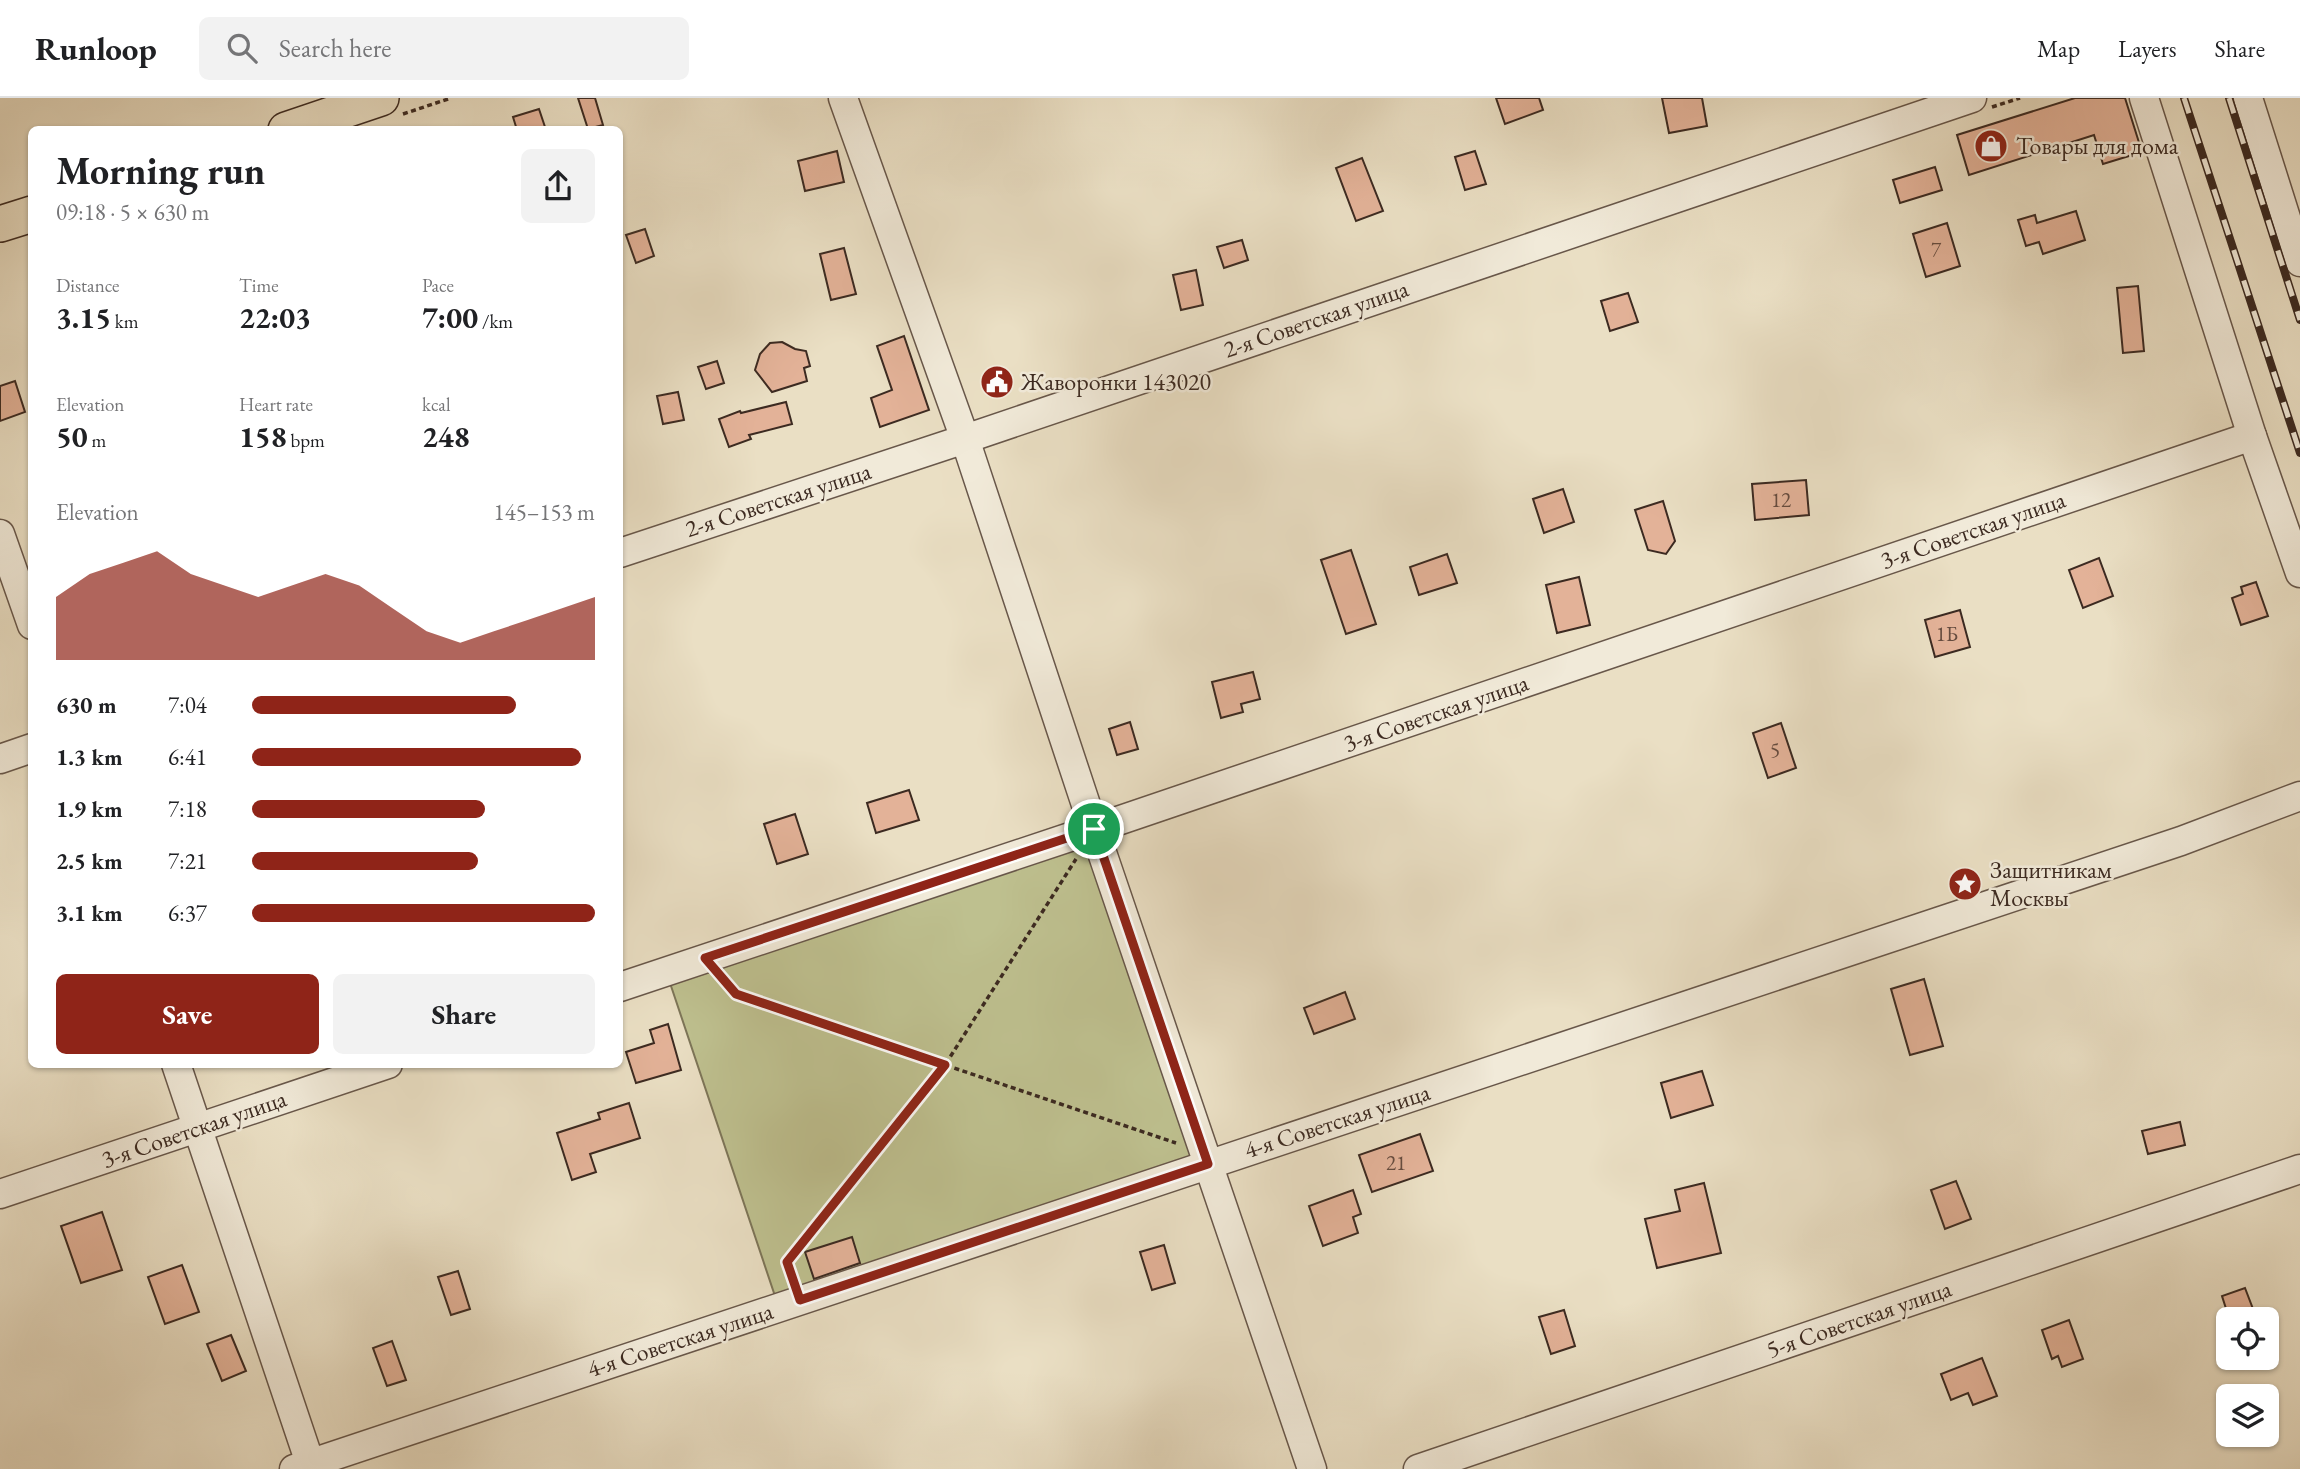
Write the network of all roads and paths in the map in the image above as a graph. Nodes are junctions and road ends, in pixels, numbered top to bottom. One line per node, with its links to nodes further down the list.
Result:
1 (380, 98): 6 (main road)
2 (842, 98): 11 (street)
3 (1972, 98): 11 (street, 2-я Советская улица)
4 (2144, 98): 10 (street)
5 (2248, 98): 9 (street)
6 (298, 126)
7 (28, 215): 8 (main road)
8 (0, 224)
9 (2300, 262)
10 (2252, 436): 14 (street); 19 (street, 3-я Советская улица)
11 (965, 439): 13 (street, 2-я Советская улица); 19 (street)
12 (0, 534): 15 (street)
13 (623, 552)
14 (2300, 573)
15 (28, 614)
16 (28, 749): 17 (street)
17 (0, 759)
18 (2300, 796): 26 (street, 4-я Советская улица)
19 (1081, 833): 20 (street, 3-я Советская улица); 22 (path); 26 (street)
20 (705, 958): 21 (street, 3-я Советская улица); 22 (path)
21 (623, 986)
22 (945, 1065): 26 (path); 29 (path)
23 (177, 1068): 25 (street)
24 (376, 1068): 25 (street, 3-я Советская улица)
25 (196, 1128): 28 (street, 3-я Советская улица); 30 (street)
26 (1199, 1167): 29 (street, 4-я Советская улица); 31 (street)
27 (2300, 1168): 32 (street, 5-я Советская улица)
28 (0, 1194)
29 (800, 1300): 30 (street, 4-я Советская улица)
30 (306, 1467)
31 (1312, 1469)
32 (1418, 1469)

